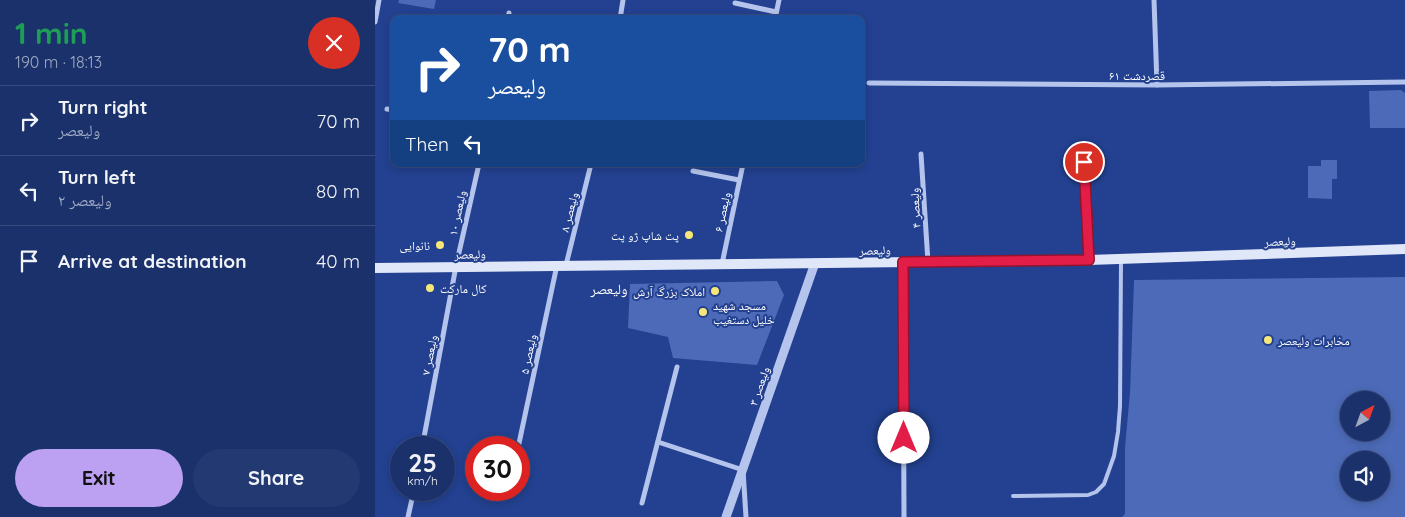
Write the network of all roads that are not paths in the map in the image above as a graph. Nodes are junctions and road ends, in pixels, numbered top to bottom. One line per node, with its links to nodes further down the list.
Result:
1 (379, 0): 9 (street)
2 (623, 0): 7 (street)
3 (779, 0): 6 (street)
4 (1154, 0): 12 (street)
5 (735, 3): 6 (street)
6 (777, 12): 8 (street)
7 (621, 15)
8 (776, 15)
9 (375, 22)
10 (1405, 82): 12 (street, ۶۱ قصردشت)
11 (869, 83): 12 (street, ۶۱ قصردشت)
12 (1157, 85)
13 (387, 109): 14 (street)
14 (390, 109)
15 (921, 154): 26 (street, ۴ ولیعصر)
16 (1084, 162): 24 (street)
17 (478, 167): 30 (street, ۱۰ ولیعصر)
18 (590, 167): 29 (street, ۸ ولیعصر)
19 (742, 167): 21 (street, ۶ ولیعصر)
20 (693, 171): 21 (street)
21 (739, 180): 28 (street, ۶ ولیعصر)
22 (1405, 249): 23 (main road, ولیعصر)
23 (1121, 259): 24 (main road, ولیعصر); 37 (lane)
24 (1089, 260): 26 (main road, ولیعصر)
25 (903, 262): 26 (main road, ولیعصر); 27 (main road, ولیعصر); 43 (street)
26 (928, 262)
27 (815, 263): 28 (main road, ولیعصر); 36 (street, ۳ ولیعصر)
28 (721, 264): 29 (main road, ولیعصر)
29 (561, 265): 30 (main road, ولیعصر); 34 (street, ۵ ولیعصر)
30 (456, 266): 31 (main road, ولیعصر); 33 (street, ۷ ولیعصر)
31 (375, 268)
32 (677, 367): 35 (street)
33 (424, 436)
34 (521, 436)
35 (658, 442): 36 (street); 39 (street)
36 (743, 470): 41 (street, ۳ ولیعصر); 42 (street)
37 (1013, 496)
38 (411, 501): 40 (street)
39 (642, 503)
40 (408, 517)
41 (726, 517)
42 (745, 517)
43 (904, 517)

